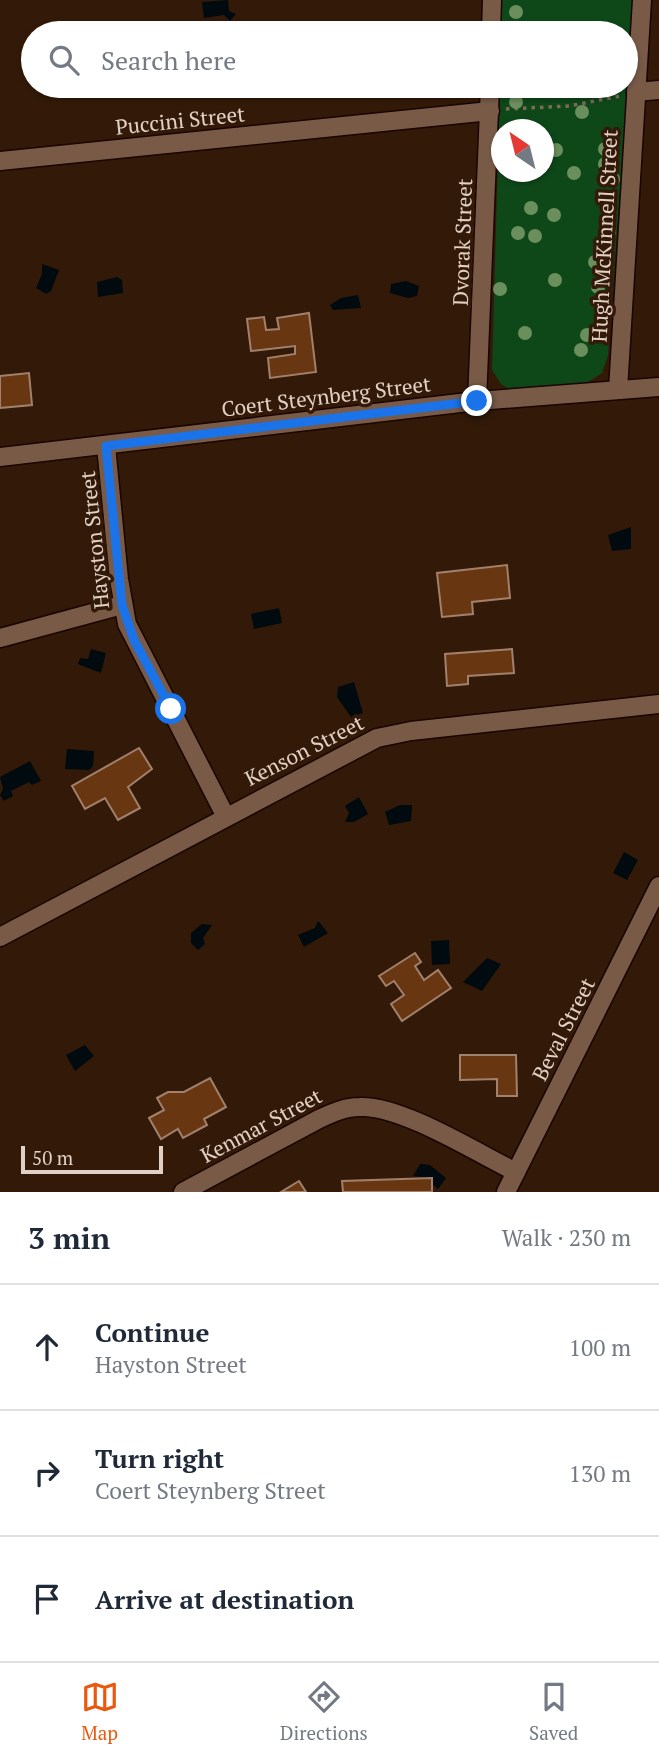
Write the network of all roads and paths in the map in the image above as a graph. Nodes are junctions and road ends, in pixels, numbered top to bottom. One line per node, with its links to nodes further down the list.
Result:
1 (492, 0): 3 (street)
2 (642, 0): 4 (street, Hugh McKinnell Street)
3 (491, 21)
4 (638, 61)
5 (659, 90): 6 (street)
6 (638, 92)
7 (491, 98): 10 (street, Dvorak Street)
8 (607, 98): 10 (path)
9 (636, 98): 13 (street, Hugh McKinnell Street)
10 (490, 111): 11 (street, Puccini Street); 14 (street, Dvorak Street)
11 (0, 161)
12 (659, 387): 13 (street, Coert Steynberg Street)
13 (618, 390): 14 (street, Coert Steynberg Street)
14 (477, 401): 15 (street, Coert Steynberg Street)
15 (106, 446): 16 (street, Coert Steynberg Street); 17 (street, Hayston Street)
16 (0, 457)
17 (122, 605): 18 (street); 20 (street, Hayston Street)
18 (0, 638)
19 (659, 704): 20 (street, Kenson Street)
20 (225, 815): 22 (street, Kenson Street)
21 (659, 886): 23 (street, Beval Street)
22 (0, 937)
23 (516, 1172): 24 (street, Kenmar Street); 25 (street, Beval Street)
24 (184, 1192)
25 (506, 1192)

